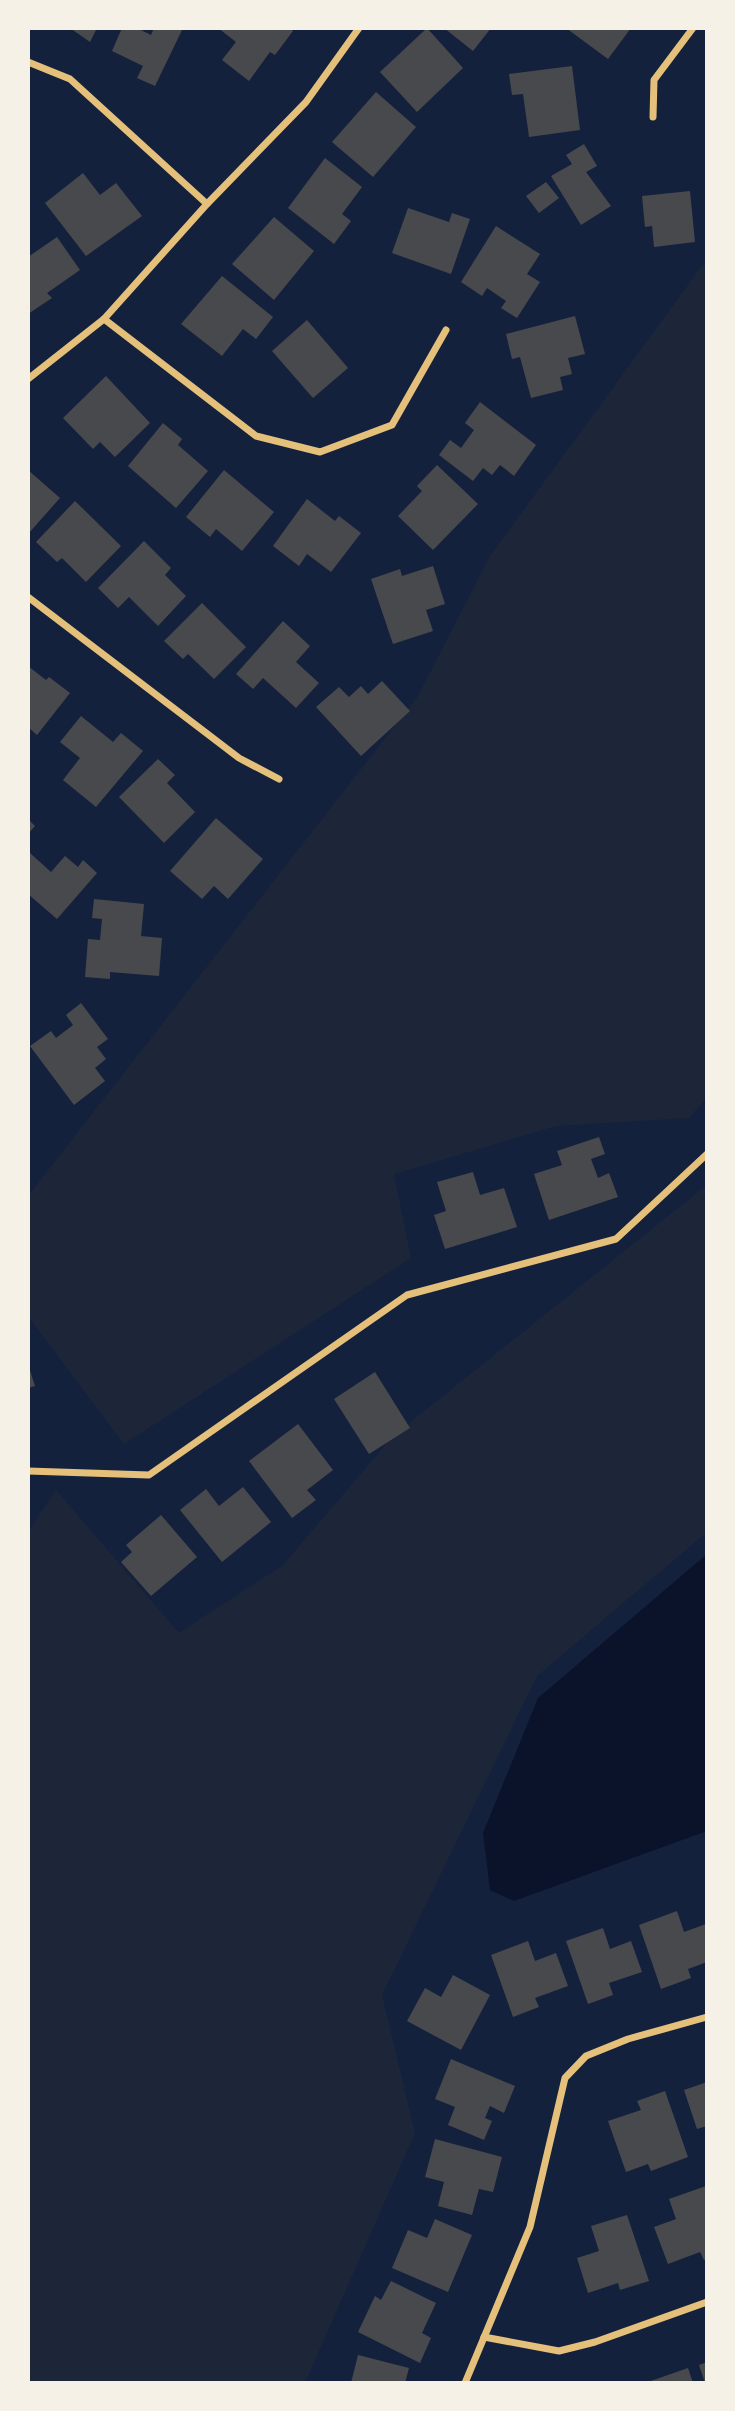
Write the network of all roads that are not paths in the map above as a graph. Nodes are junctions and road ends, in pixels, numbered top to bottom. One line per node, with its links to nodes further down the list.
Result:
1 (359, 28): 5 (street)
2 (693, 28): 4 (street)
3 (28, 62): 5 (street)
4 (653, 117)
5 (207, 204): 6 (street)
6 (104, 318): 7 (street); 8 (street)
7 (446, 330)
8 (28, 379)
9 (28, 597): 10 (street)
10 (279, 779)
11 (707, 1154): 12 (street)
12 (28, 1471)
13 (707, 2017): 15 (street)
14 (707, 2302): 15 (street)
15 (484, 2337): 16 (street)
16 (465, 2383)

